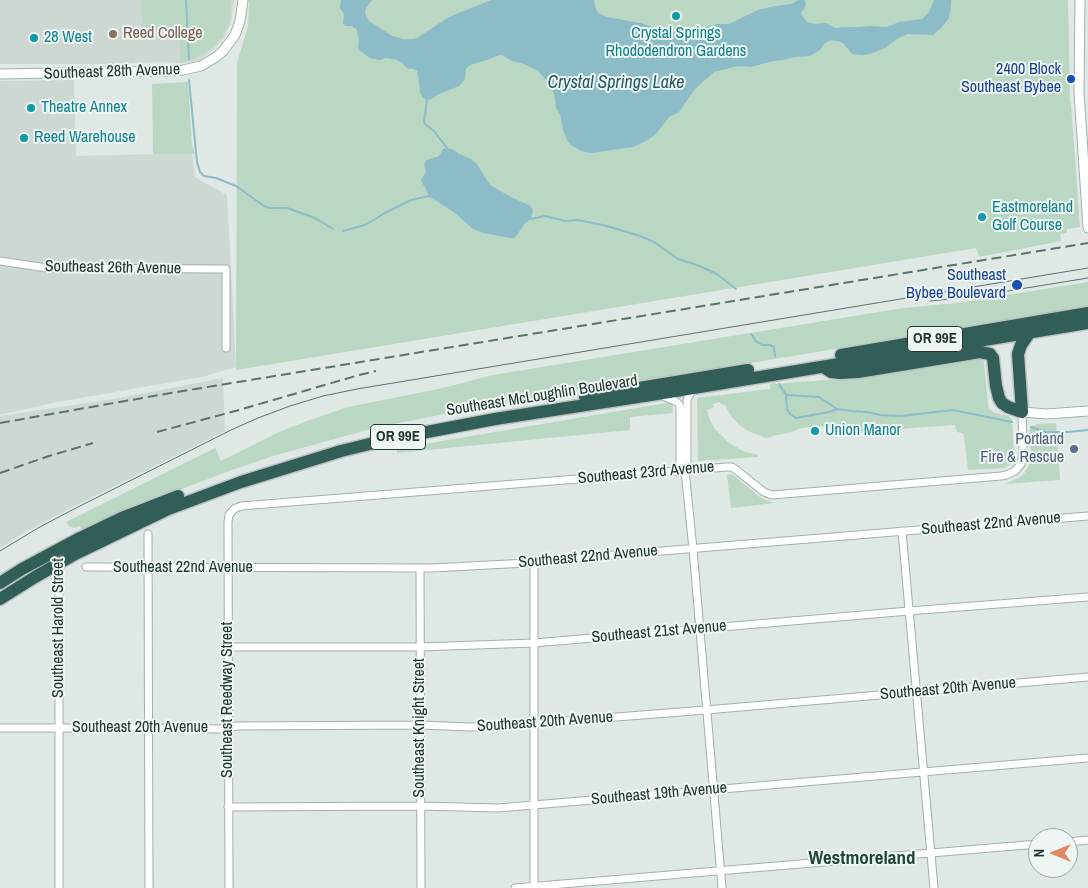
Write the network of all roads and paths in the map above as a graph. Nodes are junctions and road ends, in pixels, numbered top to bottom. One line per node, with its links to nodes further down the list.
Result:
1 (243, 0): 3 (main road, Southeast 28th Avenue)
2 (1080, 0): 4 (main road)
3 (0, 74)
4 (1087, 221): 5 (main road)
5 (1088, 228)
6 (0, 261): 10 (street, Southeast 26th Avenue)
7 (1088, 314): 12 (highway, Southeast McLoughlin Boulevard / OR 99E)
8 (1088, 323): 9 (highway, Southeast McLoughlin Boulevard / OR 99E)
9 (1030, 332): 11 (highway, Southeast McLoughlin Boulevard / OR 99E); 16 (highway)
10 (226, 348)
11 (822, 367): 12 (highway, Southeast McLoughlin Boulevard / OR 99E); 16 (highway)
12 (777, 370): 13 (highway, Southeast McLoughlin Boulevard / OR 99E); 22 (highway, Southeast McLoughlin Boulevard / OR 99E)
13 (693, 388): 14 (highway, Southeast McLoughlin Boulevard / OR 99E); 17 (street)
14 (658, 394): 17 (street); 25 (highway, Southeast McLoughlin Boulevard / OR 99E)
15 (1088, 411): 16 (main road)
16 (1022, 412): 17 (street, Southeast 23rd Avenue)
17 (684, 471): 18 (street, Southeast 23rd Avenue); 23 (street)
18 (231, 512): 28 (street, Southeast Reedway Street)
19 (1088, 516): 20 (street, Southeast 22nd Avenue)
20 (902, 531): 23 (street, Southeast 22nd Avenue); 33 (street)
21 (148, 534): 27 (street)
22 (59, 548): 25 (street, Southeast Harold Street); 30 (highway, Southeast McLoughlin Boulevard / OR 99E)
23 (693, 548): 24 (street, Southeast 22nd Avenue); 34 (street)
24 (534, 562): 29 (street, Southeast 22nd Avenue); 35 (street)
25 (59, 564): 32 (highway, Southeast McLoughlin Boulevard / OR 99E); 44 (street, Southeast Harold Street)
26 (86, 567): 27 (street, Southeast 22nd Avenue)
27 (148, 568): 28 (street, Southeast 22nd Avenue); 45 (street)
28 (228, 568): 29 (street, Southeast 22nd Avenue); 36 (street, Southeast Reedway Street)
29 (420, 568): 37 (street, Southeast Knight Street)
30 (0, 583)
31 (1088, 597): 33 (street, Southeast 21st Avenue)
32 (0, 599)
33 (909, 611): 34 (street, Southeast 21st Avenue); 39 (street)
34 (700, 629): 35 (street, Southeast 21st Avenue); 40 (street)
35 (534, 643): 37 (street, Southeast 21st Avenue); 41 (street)
36 (228, 647): 37 (street, Southeast 21st Avenue); 46 (street, Southeast Reedway Street)
37 (420, 647): 42 (street, Southeast Knight Street)
38 (1088, 677): 39 (street, Southeast 20th Avenue)
39 (916, 692): 40 (street, Southeast 20th Avenue); 48 (street)
40 (706, 710): 41 (street, Southeast 20th Avenue); 49 (street)
41 (534, 723): 42 (street, Southeast 20th Avenue); 50 (street)
42 (420, 725): 46 (street, Southeast 20th Avenue); 51 (street, Southeast Knight Street)
43 (0, 728): 44 (street, Southeast 20th Avenue)
44 (59, 728): 45 (street, Southeast 20th Avenue); 57 (street, Southeast Harold Street)
45 (149, 728): 46 (street, Southeast 20th Avenue); 58 (street)
46 (228, 728): 52 (street, Southeast Reedway Street)
47 (1088, 758): 48 (street, Southeast 19th Avenue)
48 (923, 772): 49 (street, Southeast 19th Avenue); 54 (street)
49 (713, 790): 50 (street, Southeast 19th Avenue); 55 (street)
50 (534, 804): 51 (street, Southeast 19th Avenue); 56 (street)
51 (420, 806): 52 (street, Southeast 19th Avenue); 60 (street, Southeast Knight Street)
52 (228, 807): 59 (street, Southeast Reedway Street)
53 (1028, 845): 54 (street)
54 (930, 853): 55 (street); 63 (street)
55 (720, 871): 56 (street); 62 (street)
56 (534, 887): 61 (street)
57 (59, 888)
58 (148, 888)
59 (229, 888)
60 (420, 888)
61 (516, 888)
62 (722, 888)
63 (934, 888)

